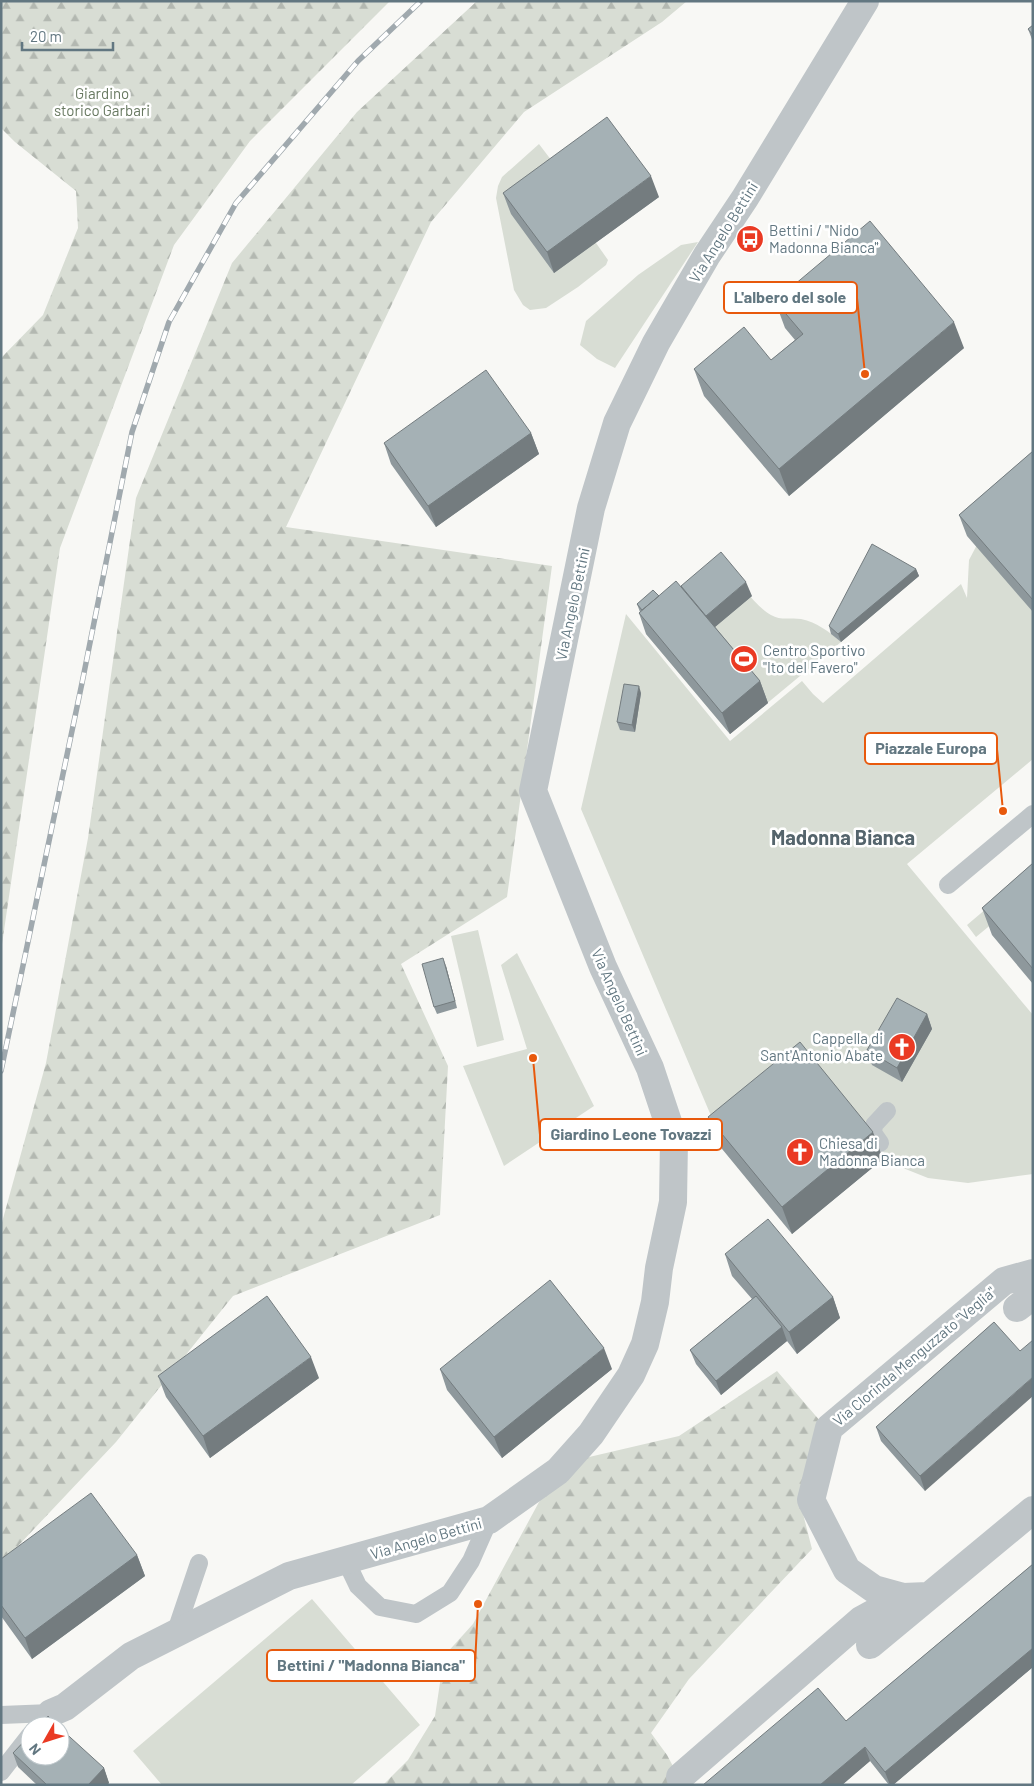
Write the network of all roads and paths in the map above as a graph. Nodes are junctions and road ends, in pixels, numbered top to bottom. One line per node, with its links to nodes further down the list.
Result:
1 (864, 1): 8 (street, Via Angelo Bettini)
2 (1033, 814): 3 (lane)
3 (948, 885)
4 (887, 1112): 5 (lane)
5 (880, 1143)
6 (1033, 1272): 11 (street, Via Clorinda Menguzzato "Veglia")
7 (1033, 1510): 11 (street)
8 (489, 1520): 9 (street, Via Angelo Bettini); 9 (lane)
9 (346, 1560): 12 (street, Via Angelo Bettini)
10 (199, 1563): 12 (lane)
11 (916, 1596): 13 (street); 19 (street)
12 (175, 1634): 15 (street, Via Angelo Bettini)
13 (870, 1645)
14 (1, 1716): 16 (lane)
15 (51, 1716)
16 (20, 1718)
17 (20, 1748): 18 (lane)
18 (1, 1772)
19 (680, 1777)

